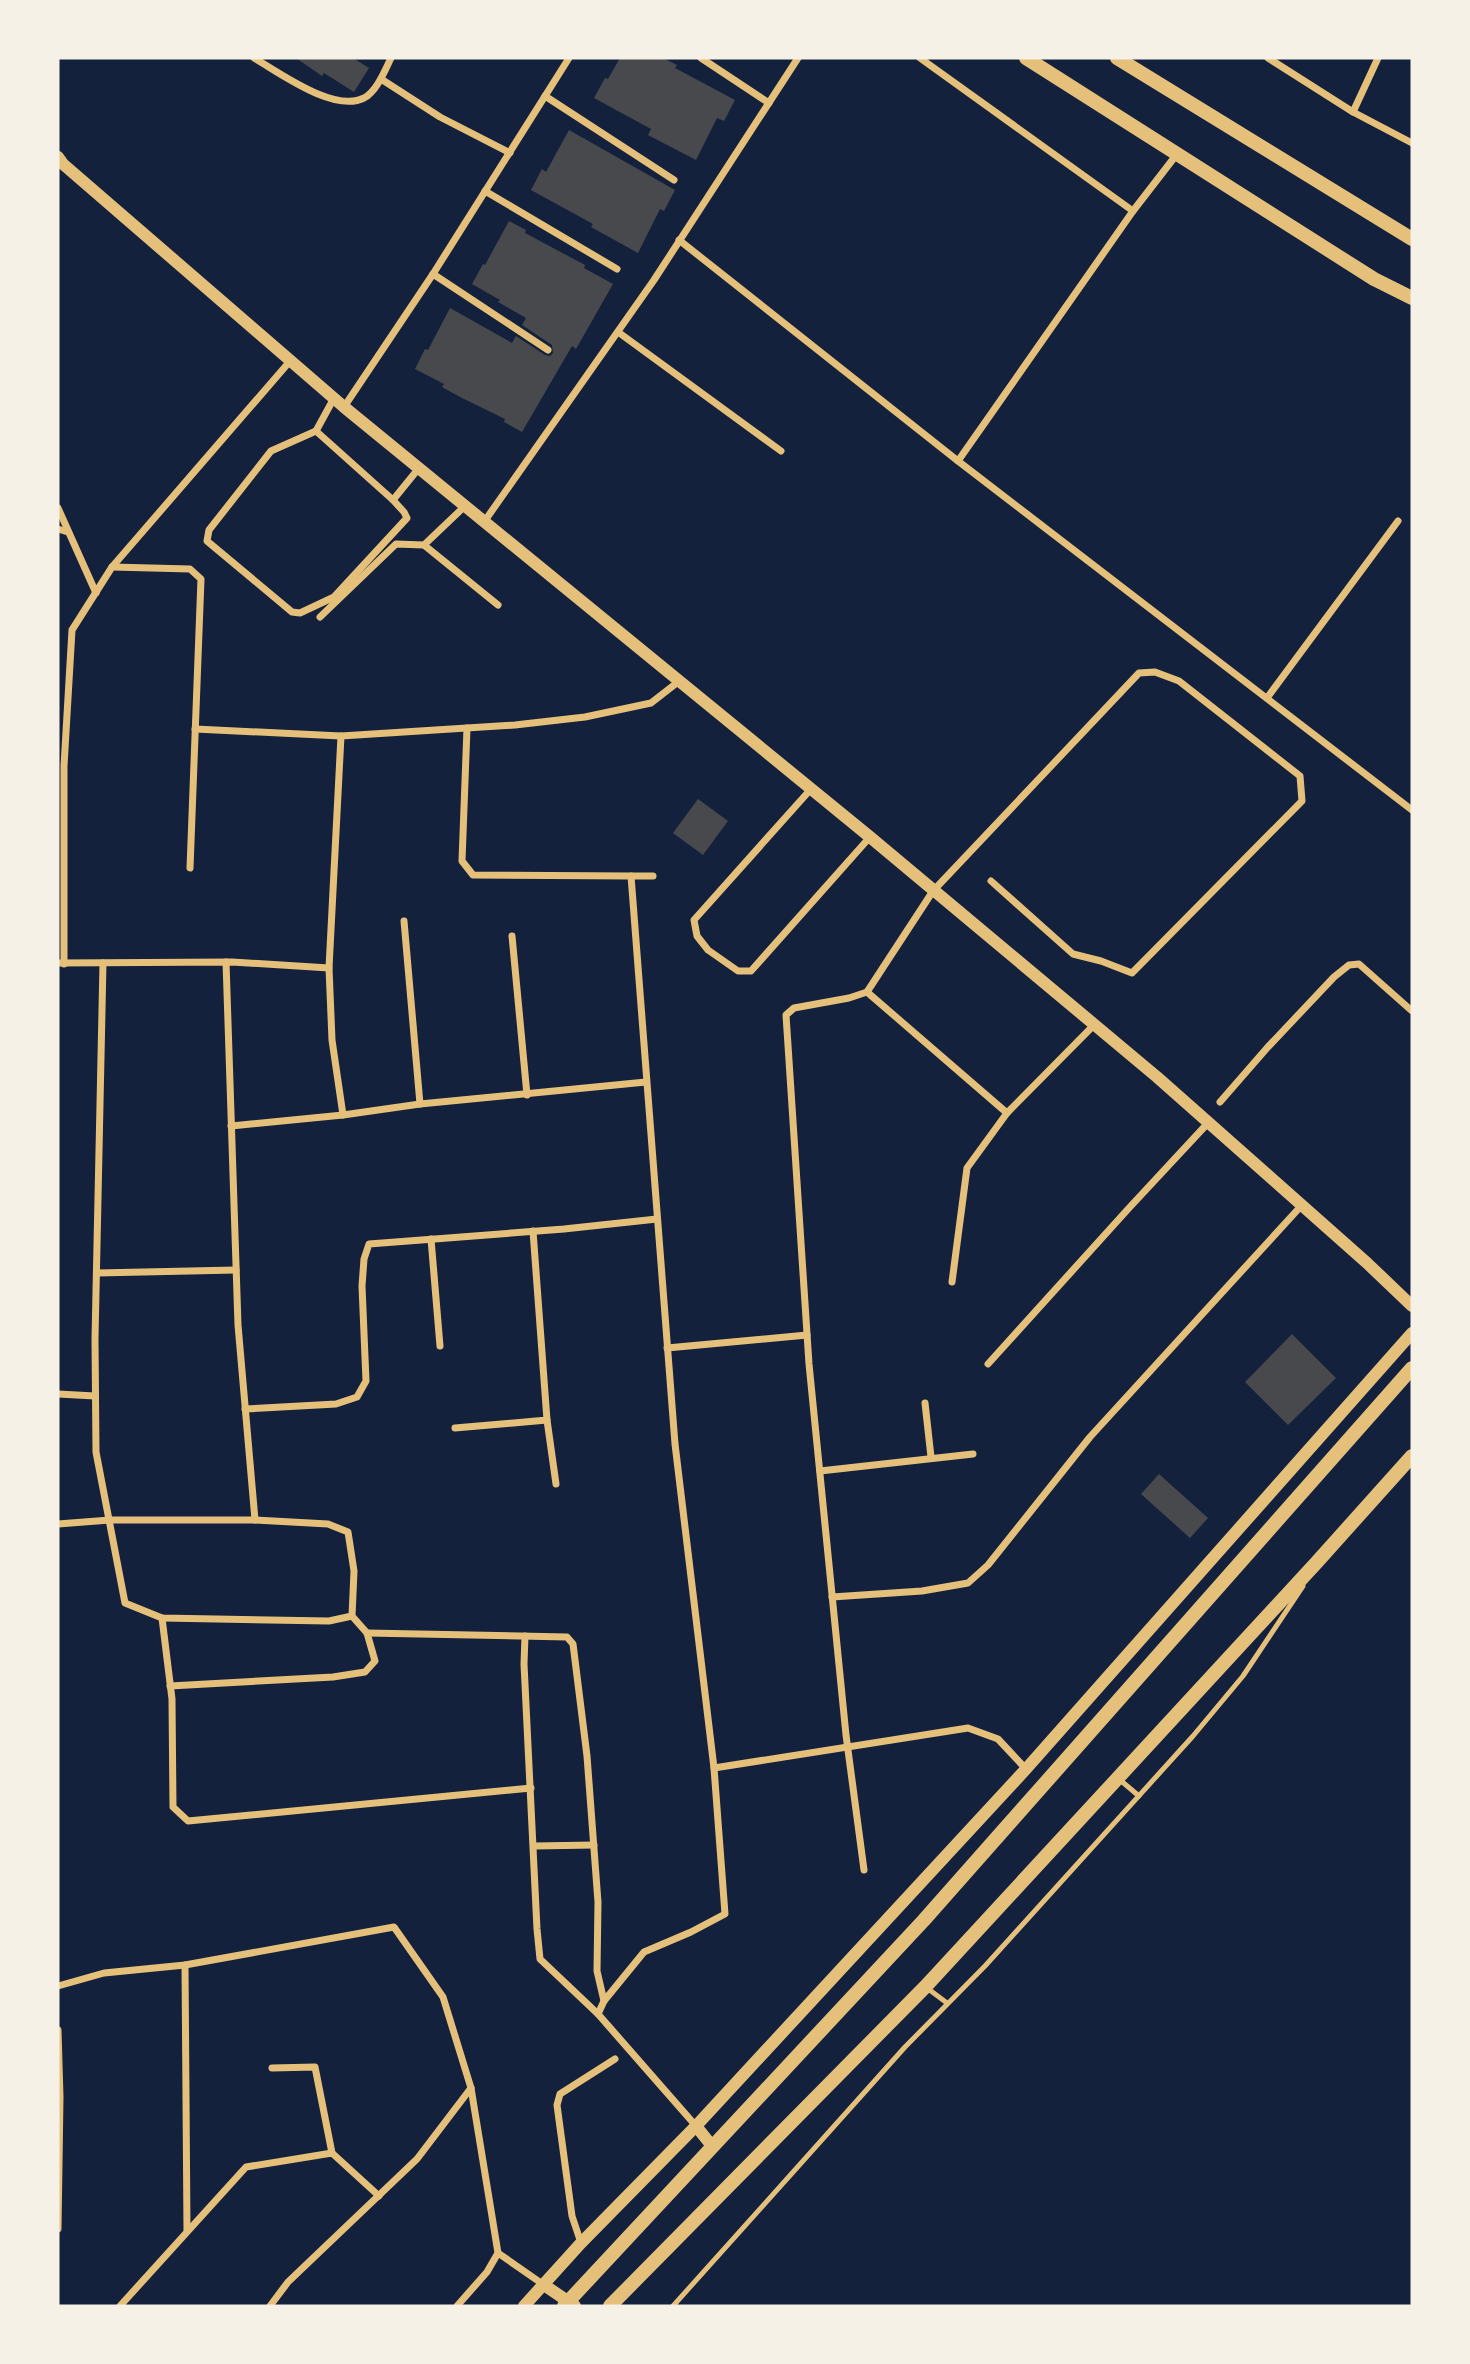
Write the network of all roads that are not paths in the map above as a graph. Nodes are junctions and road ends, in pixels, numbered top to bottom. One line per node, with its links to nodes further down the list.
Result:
1 (254, 58): 11 (street)
2 (391, 58): 11 (street)
3 (569, 58): 12 (street)
4 (701, 58): 13 (street)
5 (798, 58): 13 (street)
6 (920, 58): 21 (street)
7 (1026, 58): 17 (main road)
8 (1117, 58): 22 (main road)
9 (1268, 58): 14 (street)
10 (1378, 58): 14 (street)
11 (381, 79): 16 (street)
12 (545, 96): 16 (street); 19 (street)
13 (769, 103): 23 (street)
14 (1353, 111): 15 (street)
15 (1412, 143)
16 (510, 153): 20 (street)
17 (1177, 154): 21 (street); 26 (main road)
18 (58, 157): 29 (street)
19 (674, 180)
20 (485, 191): 24 (street); 25 (street)
21 (1133, 211): 33 (street)
22 (1412, 239)
23 (679, 240): 27 (street); 33 (street)
24 (617, 269)
25 (433, 274): 28 (street); 30 (street)
26 (1412, 298)
27 (618, 332): 32 (street); 39 (street)
28 (548, 350)
29 (291, 360): 30 (street); 43 (street)
30 (339, 402): 31 (street); 34 (street)
31 (316, 431): 35 (street); 35 (street)
32 (781, 451)
33 (958, 461): 48 (street)
34 (419, 468): 35 (street); 36 (street)
35 (393, 500)
36 (465, 506): 39 (street); 42 (street)
37 (58, 508): 41 (street)
38 (1398, 521): 48 (street)
39 (484, 522): 47 (street)
40 (58, 529): 41 (street)
41 (68, 532): 44 (street)
42 (424, 545): 45 (street); 46 (street)
43 (113, 567): 44 (street); 50 (street)
44 (96, 593): 52 (street)
45 (498, 604)
46 (320, 617)
47 (678, 682): 49 (street); 53 (street)
48 (1267, 698): 54 (street)
49 (467, 728): 51 (street); 57 (street)
50 (195, 729): 51 (street); 56 (street)
51 (341, 736): 66 (street)
52 (61, 758): 65 (street)
53 (811, 789): 55 (street); 55 (street)
54 (1412, 810)
55 (870, 837): 60 (street)
56 (190, 868)
57 (631, 876): 58 (street); 70 (street)
58 (653, 876)
59 (991, 881): 60 (street)
60 (933, 891): 67 (street); 69 (street)
61 (404, 921): 73 (street)
62 (512, 936): 71 (street)
63 (226, 962): 64 (street); 66 (street); 77 (street)
64 (103, 963): 65 (street); 83 (street)
65 (61, 964)
66 (329, 968): 75 (street)
67 (867, 992): 74 (street); 87 (street)
68 (1412, 1012): 72 (street)
69 (1094, 1025): 74 (street); 76 (street)
70 (646, 1082): 71 (street); 79 (street)
71 (527, 1095): 73 (street)
72 (1220, 1102)
73 (420, 1104): 75 (street)
74 (1007, 1113): 84 (street)
75 (343, 1115): 77 (street)
76 (1209, 1124): 78 (street); 90 (street)
77 (231, 1126): 82 (street)
78 (1302, 1205): 85 (street); 107 (street)
79 (657, 1219): 80 (street); 89 (street)
80 (533, 1231): 81 (street); 96 (street)
81 (431, 1239): 88 (street); 95 (street)
82 (236, 1270): 83 (street); 95 (street)
83 (97, 1273): 93 (street)
84 (952, 1282)
85 (1412, 1306)
86 (1412, 1333): 115 (street)
87 (807, 1335): 89 (street); 101 (street)
88 (440, 1346)
89 (667, 1348): 114 (street)
90 (988, 1364)
91 (1412, 1368): 117 (main road)
92 (58, 1394): 93 (street)
93 (96, 1396): 103 (street)
94 (925, 1403): 100 (street)
95 (245, 1409): 104 (street)
96 (547, 1420): 97 (street); 102 (street)
97 (455, 1428)
98 (973, 1454): 100 (street)
99 (1412, 1456): 106 (main road)
100 (931, 1457): 101 (street)
101 (820, 1471): 107 (street)
102 (556, 1483)
103 (110, 1520): 104 (street); 105 (street); 109 (street)
104 (255, 1520): 108 (street)
105 (58, 1524)
106 (1317, 1562): 116 (main road); 119 (lane)
107 (832, 1597): 113 (street)
108 (352, 1616): 109 (street); 110 (street)
109 (162, 1618): 112 (street)
110 (367, 1633): 111 (street); 112 (street)
111 (525, 1636): 118 (street); 120 (street)
112 (170, 1686): 118 (street)
113 (847, 1748): 114 (street); 115 (street); 122 (street)
114 (714, 1768): 126 (street)
115 (1026, 1769): 117 (street); 133 (street)
116 (1118, 1778): 119 (lane); 125 (main road)
117 (1042, 1786): 134 (main road)
118 (531, 1788): 121 (street)
119 (1139, 1796): 127 (lane)
120 (594, 1845): 121 (street); 126 (street)
121 (534, 1846): 128 (street)
122 (864, 1870)
123 (185, 1965): 124 (street); 132 (street); 138 (street)
124 (58, 1986)
125 (926, 1986): 127 (lane); 147 (main road)
126 (604, 2001): 128 (street)
127 (947, 2003): 148 (lane)
128 (598, 2014): 133 (street)
129 (58, 2030): 137 (street)
130 (615, 2059): 139 (street)
131 (272, 2068): 135 (street)
132 (471, 2088): 136 (street); 140 (street)
133 (696, 2126): 134 (street); 139 (street)
134 (712, 2146): 142 (main road)
135 (332, 2153): 136 (street); 138 (street)
136 (379, 2196): 144 (street)
137 (58, 2229)
138 (187, 2230): 143 (street)
139 (581, 2243): 141 (street)
140 (498, 2253): 141 (street); 145 (street)
141 (544, 2284): 142 (street); 146 (street)
142 (569, 2305)
143 (120, 2306)
144 (270, 2306)
145 (457, 2306)
146 (524, 2306)
147 (610, 2306)
148 (673, 2306)

